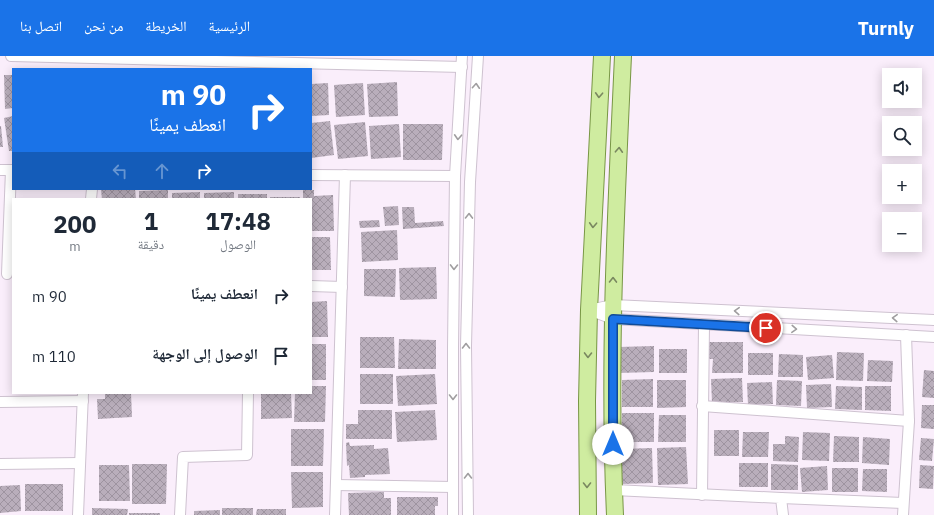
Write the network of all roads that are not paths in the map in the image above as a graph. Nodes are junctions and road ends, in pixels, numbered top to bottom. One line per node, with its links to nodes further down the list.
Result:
1 (11, 56): 6 (street)
2 (462, 56): 9 (street)
3 (478, 56): 41 (street, one-way to 3)
4 (602, 56): 18 (main road, one-way to 18)
5 (623, 56): 19 (main road, one-way to 5)
6 (89, 57): 7 (street)
7 (231, 59): 8 (street)
8 (343, 60): 9 (street)
9 (462, 67): 14 (street, one-way to 14)
10 (0, 170): 11 (street)
11 (12, 170): 15 (street)
12 (312, 175): 13 (street)
13 (344, 175): 14 (street); 17 (street)
14 (455, 176): 32 (street, one-way to 32)
15 (7, 274)
16 (312, 286): 17 (street)
17 (342, 287): 31 (street)
18 (589, 310): 19 (street); 19 (street); 42 (main road, one-way to 42)
19 (613, 312): 20 (street, one-way to 19); 21 (street); 33 (main road)
20 (934, 320)
21 (704, 325): 22 (street, one-way to 22); 27 (street)
22 (906, 335): 23 (street); 28 (street)
23 (934, 337)
24 (248, 394): 38 (street)
25 (83, 397): 26 (street); 29 (street)
26 (0, 402)
27 (702, 406): 28 (street); 34 (street)
28 (909, 421): 36 (street)
29 (80, 463): 30 (street); 37 (street)
30 (0, 464)
31 (336, 485): 32 (street); 39 (street)
32 (454, 487): 40 (street)
33 (614, 490): 34 (street); 43 (main road)
34 (702, 494): 35 (street)
35 (781, 498): 36 (street); 44 (street)
36 (903, 503): 45 (street)
37 (78, 515)
38 (180, 515)
39 (336, 515)
40 (454, 515)
41 (468, 515)
42 (588, 515)
43 (615, 515)
44 (783, 515)
45 (903, 515)

